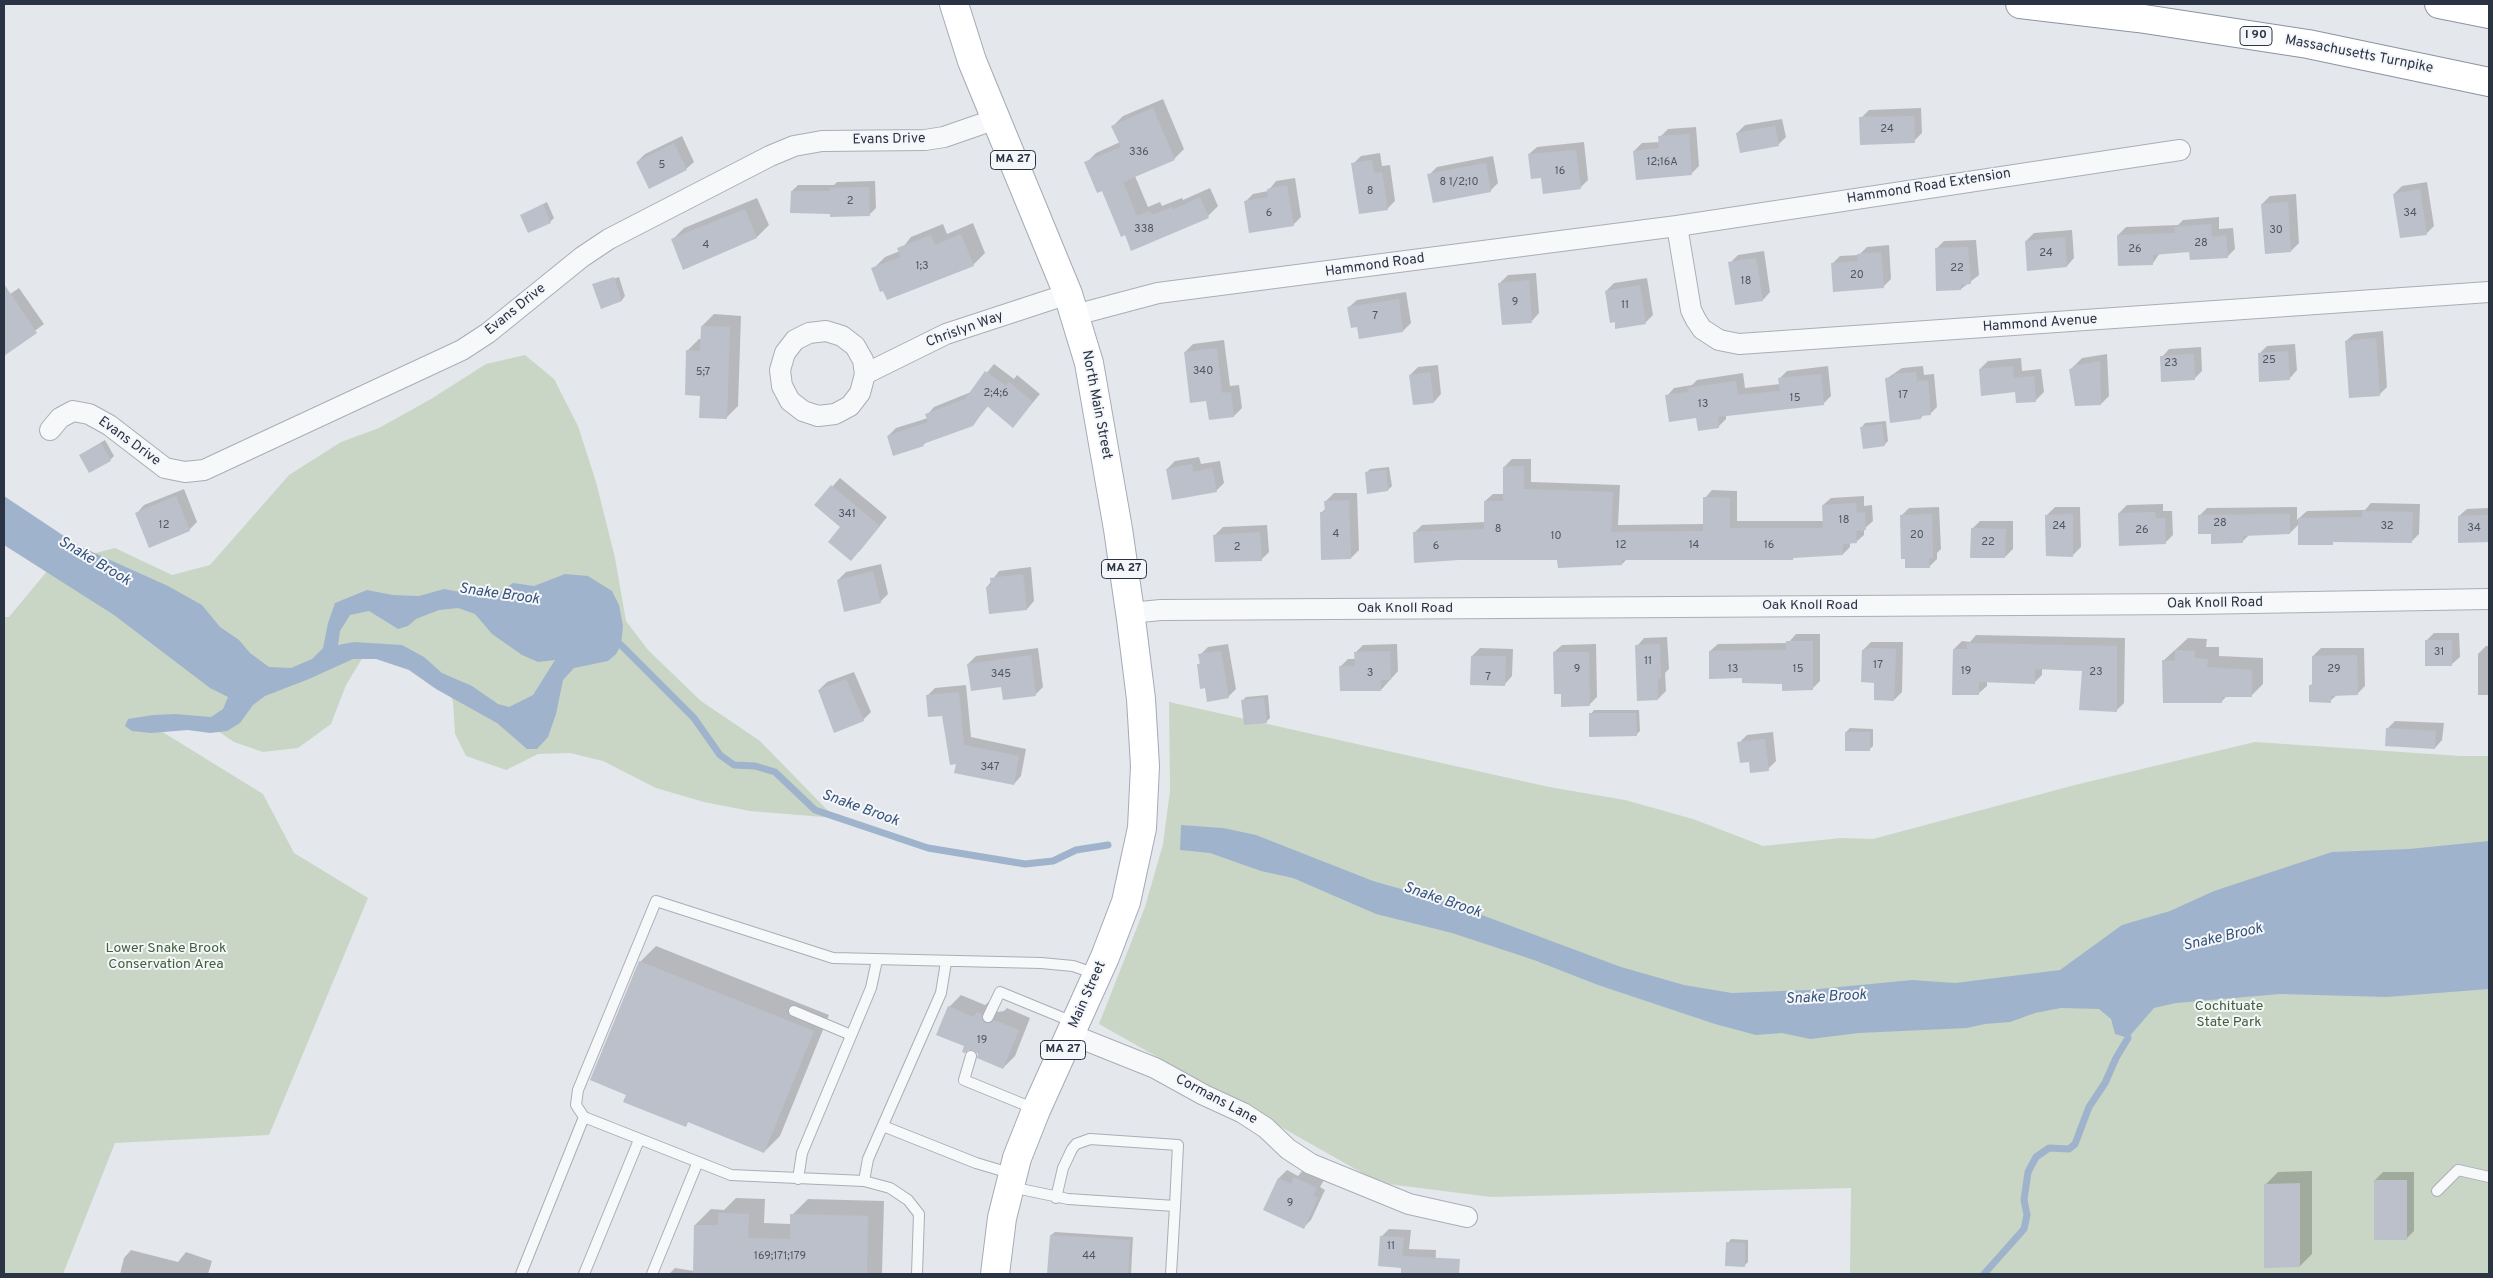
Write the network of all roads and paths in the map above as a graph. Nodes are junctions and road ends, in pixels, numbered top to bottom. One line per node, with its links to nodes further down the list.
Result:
1 (954, 4): 6 (main road, North Main Street / MA 27)
2 (2020, 4): 5 (main road, Massachusetts Turnpike / I 90)
3 (2439, 4): 4 (main road)
4 (2489, 14)
5 (2489, 82)
6 (996, 119): 10 (main road, North Main Street / MA 27); 12 (street, Evans Drive)
7 (2180, 150): 8 (street, Hammond Road Extension)
8 (1677, 226): 9 (street, Hammond Avenue); 10 (street, Hammond Road)
9 (2489, 292)
10 (1072, 305): 11 (street, Chrislyn Way); 14 (main road, North Main Street / MA 27)
11 (864, 374): 11 (street)
12 (50, 430)
13 (2489, 599): 14 (street, Oak Knoll Road)
14 (1130, 613): 15 (main road, North Main Street / MA 27)
15 (1142, 828): 18 (main road, Main Street / MA 27)
16 (877, 960): 17 (lane); 22 (lane); 25 (lane)
17 (946, 962): 18 (lane); 26 (lane)
18 (1097, 975): 21 (main road, Main Street / MA 27)
19 (794, 1011): 22 (lane)
20 (988, 1017): 21 (lane)
21 (1073, 1028): 24 (main road, Main Street / MA 27); 36 (street, Cormans Lane)
22 (851, 1036): 30 (lane)
23 (971, 1056): 24 (lane)
24 (1036, 1110): 31 (main road, Main Street / MA 27)
25 (584, 1117): 27 (lane); 37 (lane)
26 (883, 1126): 31 (lane); 32 (lane)
27 (639, 1140): 28 (lane); 38 (lane)
28 (697, 1164): 30 (lane); 39 (lane)
29 (2489, 1177): 33 (lane)
30 (798, 1179): 32 (lane)
31 (1011, 1180): 34 (lane); 41 (main road, Main Street / MA 27)
32 (864, 1181): 40 (lane)
33 (2437, 1191)
34 (1056, 1198): 35 (lane); 35 (lane)
35 (1175, 1206): 42 (lane)
36 (1467, 1217)
37 (521, 1274)
38 (584, 1274)
39 (652, 1274)
40 (917, 1274)
41 (995, 1274)
42 (1171, 1274)

